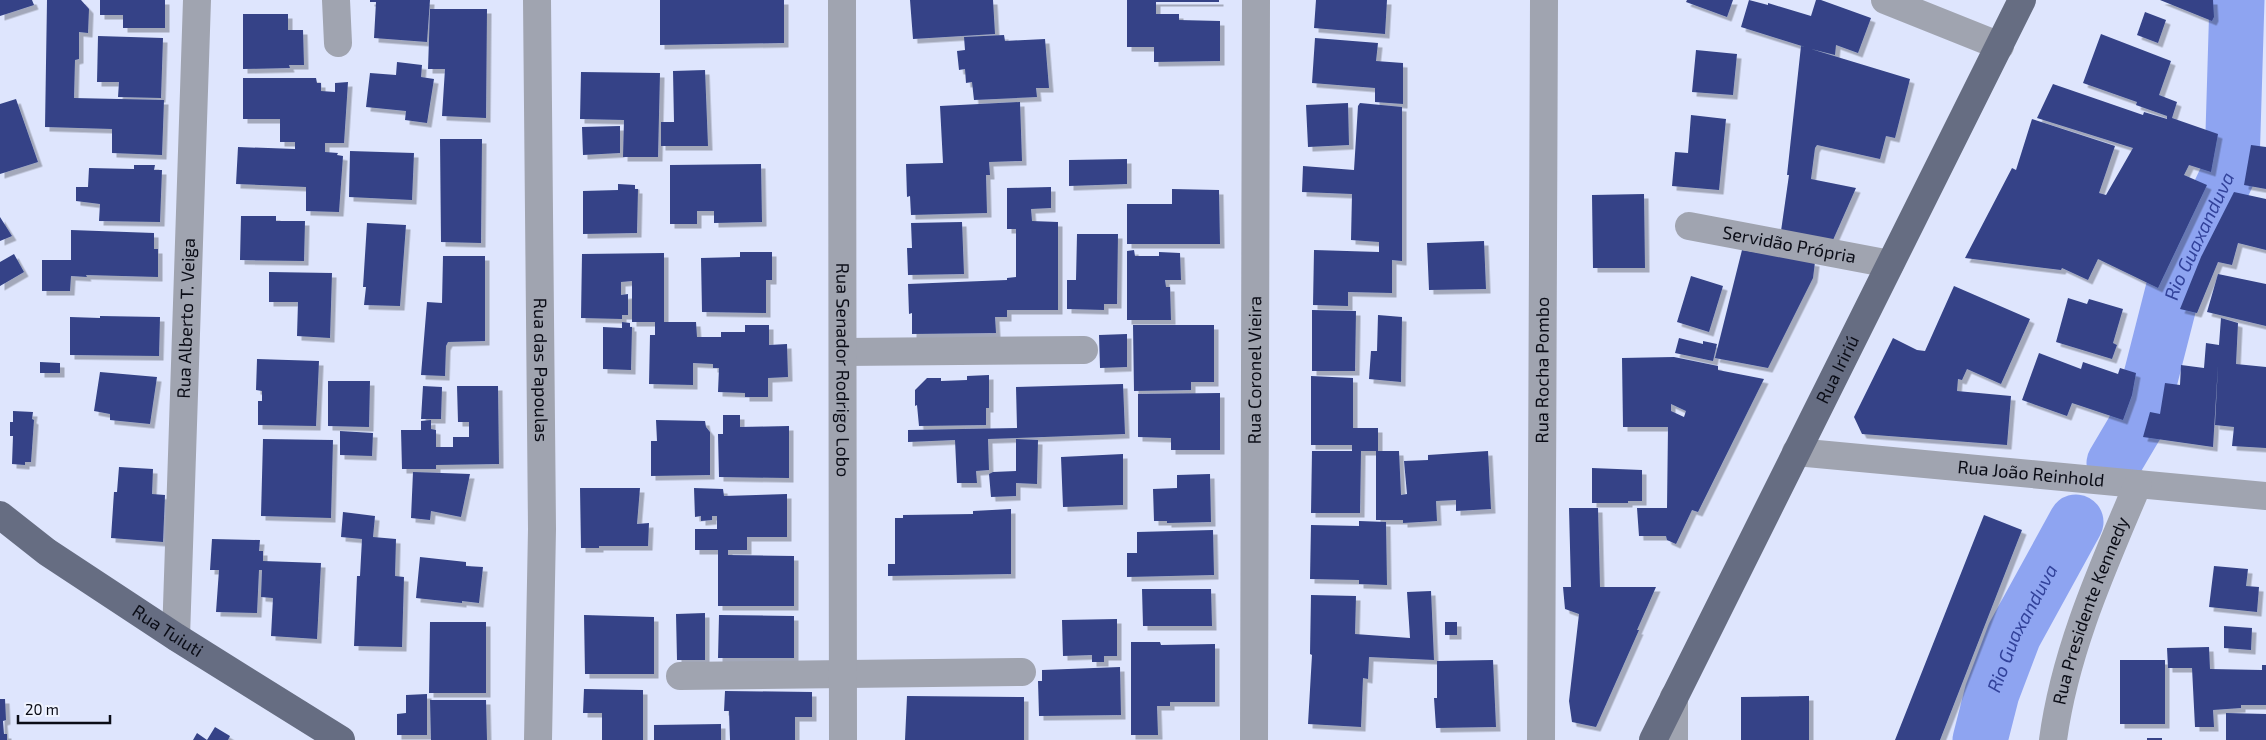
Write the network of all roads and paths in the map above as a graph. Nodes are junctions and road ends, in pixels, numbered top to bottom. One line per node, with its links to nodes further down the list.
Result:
1 (197, 0): 19 (street, Rua Alberto T. Veiga)
2 (336, 0): 9 (street)
3 (537, 0): 25 (street, Rua das Papoulas)
4 (842, 0): 14 (street, Rua Senador Rodrigo Lobo)
5 (1256, 0): 27 (street, Rua Coronel Vieira)
6 (1544, 0): 28 (street, Rua Rocha Pombo)
7 (1885, 0): 10 (street)
8 (2022, 0): 10 (main road, Rua Iririú)
9 (338, 43)
10 (2000, 46): 12 (main road, Rua Iririú)
11 (1689, 226): 12 (street, Servidão Própria)
12 (1890, 264): 15 (main road, Rua Iririú)
13 (1084, 350): 14 (street)
14 (843, 352): 21 (street, Rua Senador Rodrigo Lobo)
15 (1796, 452): 16 (street, Rua João Reinhold); 23 (main road, Rua Iririú)
16 (2125, 483): 17 (street, Rua João Reinhold); 31 (street, Rua Presidente Kennedy)
17 (2266, 496)
18 (0, 514): 19 (main road, Rua Tuiuti)
19 (176, 637): 24 (main road, Rua Tuiuti)
20 (1022, 672): 21 (street)
21 (843, 674): 22 (street); 26 (street, Rua Senador Rodrigo Lobo)
22 (680, 676)
23 (1674, 697): 29 (main road, Rua Iririú); 30 (street)
24 (341, 740)
25 (538, 740)
26 (843, 740)
27 (1254, 740)
28 (1540, 740)
29 (1653, 740)
30 (1674, 740)
31 (2053, 740)

